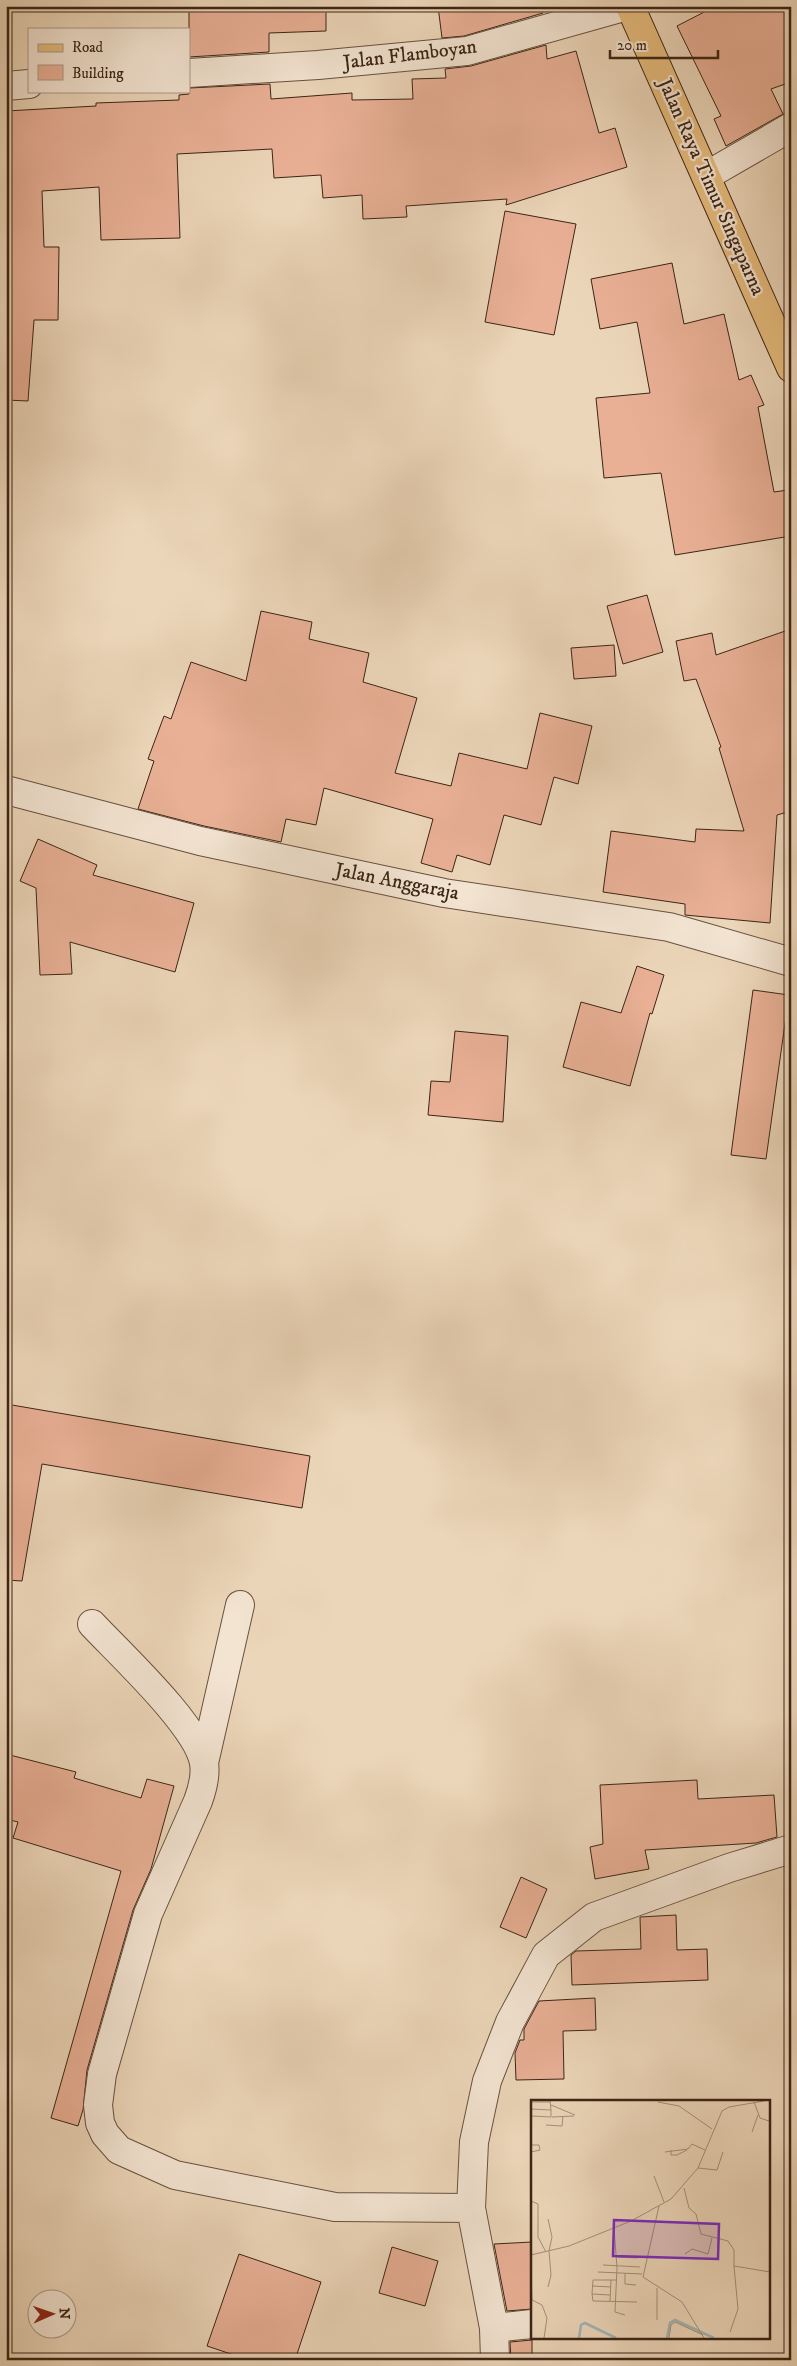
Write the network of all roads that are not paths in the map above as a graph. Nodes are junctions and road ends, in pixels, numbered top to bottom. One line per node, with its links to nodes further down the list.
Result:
1 (628, 6): 2 (street, Jalan Flamboyan); 6 (main road, Jalan Raya Timur Singaparna)
2 (190, 73)
3 (28, 84): 4 (street)
4 (6, 86)
5 (791, 127): 6 (street)
6 (706, 176): 7 (main road, Jalan Raya Timur Singaparna)
7 (791, 368)
8 (6, 790): 9 (street, Jalan Anggaraja)
9 (791, 962)
10 (240, 1605): 12 (street)
11 (92, 1624): 12 (street)
12 (204, 1763): 14 (street)
13 (791, 1849): 14 (street)
14 (471, 2208): 16 (street)
15 (531, 2324): 16 (street)
16 (494, 2328): 17 (street)
17 (496, 2360)

